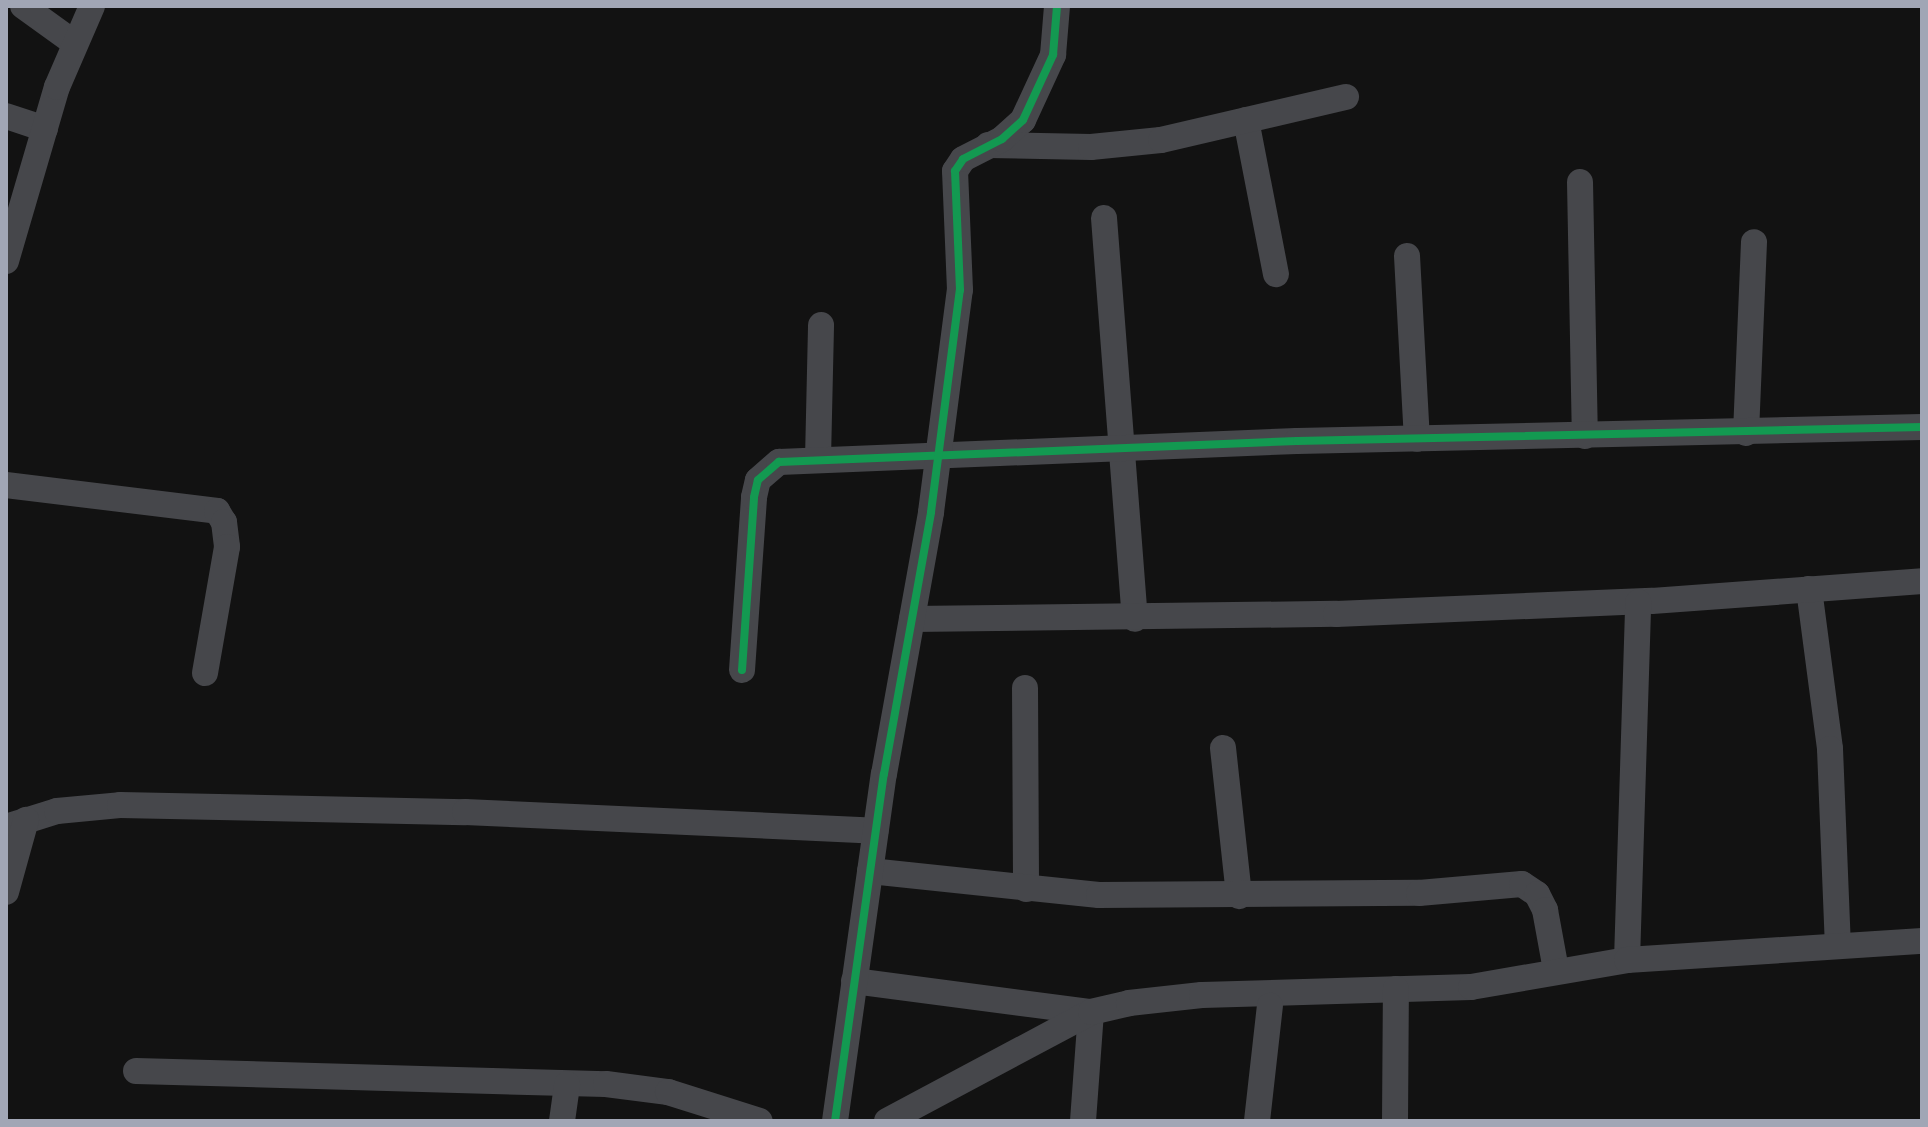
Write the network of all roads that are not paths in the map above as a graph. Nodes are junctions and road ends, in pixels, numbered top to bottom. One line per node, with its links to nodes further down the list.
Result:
1 (23, 6): 4 (street)
2 (92, 6): 4 (street)
3 (1057, 6): 9 (street)
4 (73, 42): 8 (street)
5 (1346, 97): 7 (street)
6 (6, 116): 8 (street)
7 (1246, 120): 9 (street); 15 (street)
8 (45, 129): 14 (street)
9 (988, 145): 22 (street)
10 (1580, 182): 19 (street)
11 (1104, 218): 21 (street)
12 (1754, 242): 18 (street)
13 (1407, 256): 20 (street)
14 (6, 261)
15 (1276, 274)
16 (821, 325): 23 (street)
17 (1922, 427): 18 (street)
18 (1746, 433): 19 (street)
19 (1585, 436): 20 (street)
20 (1417, 439): 21 (street)
21 (1126, 451): 22 (street); 29 (street)
22 (938, 455): 23 (street); 28 (street)
23 (818, 459): 30 (street)
24 (6, 485): 31 (street)
25 (1922, 581): 26 (street)
26 (1809, 589): 27 (street); 41 (street)
27 (1638, 602): 29 (street); 42 (street)
28 (912, 619): 29 (street); 35 (street)
29 (1135, 619)
30 (742, 670)
31 (205, 673)
32 (1025, 688): 37 (street)
33 (1223, 748): 39 (street)
34 (16, 824): 35 (street); 38 (street)
35 (876, 831): 36 (street)
36 (870, 871): 37 (street); 44 (street)
37 (1026, 889): 39 (street)
38 (6, 892)
39 (1239, 896): 43 (street)
40 (1922, 941): 41 (street)
41 (1838, 946): 42 (street)
42 (1627, 960): 43 (street)
43 (1556, 970): 45 (street)
44 (854, 981): 47 (street); 52 (street)
45 (1396, 989): 47 (street); 56 (street)
46 (1270, 1006): 55 (street)
47 (1091, 1012): 53 (street); 54 (street)
48 (136, 1071): 49 (street)
49 (567, 1084): 50 (street); 51 (street)
50 (562, 1121)
51 (760, 1121)
52 (835, 1121)
53 (887, 1121)
54 (1083, 1121)
55 (1257, 1121)
56 (1395, 1121)

